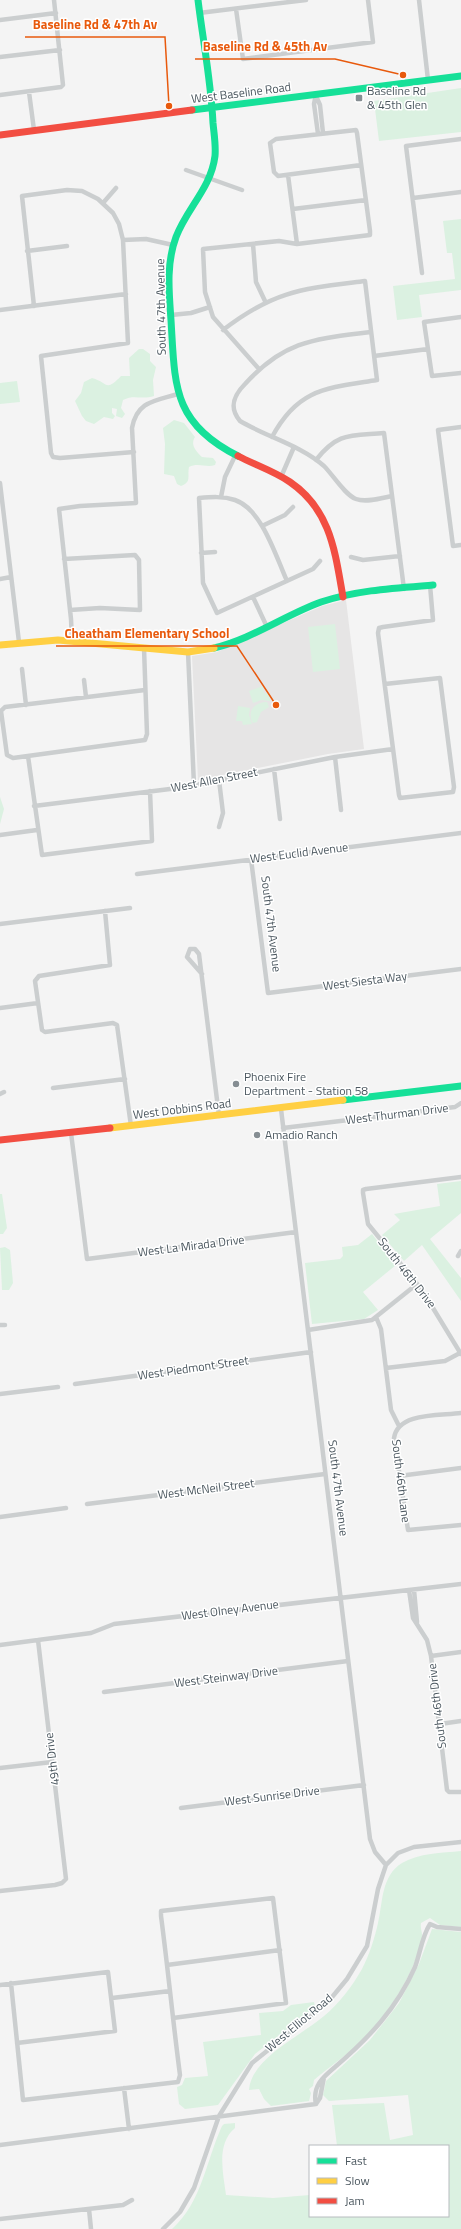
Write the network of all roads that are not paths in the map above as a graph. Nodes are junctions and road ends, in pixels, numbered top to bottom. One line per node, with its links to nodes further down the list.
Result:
1 (54, 0): 7 (street)
2 (198, 0): 8 (street, South 47th Avenue)
3 (306, 0): 6 (street)
4 (368, 0): 6 (street)
5 (419, 0): 13 (street)
6 (236, 9): 8 (street)
7 (56, 13): 9 (street); 10 (street)
8 (200, 14): 17 (street, South 47th Avenue)
9 (0, 20)
10 (60, 50): 11 (street); 14 (street)
11 (0, 57)
12 (461, 76): 13 (street, West Baseline Road)
13 (428, 80): 15 (street, West Baseline Road)
14 (29, 92): 16 (street); 18 (street)
15 (316, 94): 17 (street, West Baseline Road); 19 (street)
16 (0, 95)
17 (214, 108): 18 (street, West Baseline Road); 25 (street, South 47th Avenue)
18 (34, 130): 20 (street, West Baseline Road)
19 (321, 134): 22 (street); 24 (street)
20 (0, 135)
21 (461, 139): 29 (street)
22 (361, 166): 24 (street); 30 (street)
23 (186, 170): 25 (street)
24 (288, 175): 32 (street)
25 (210, 179): 27 (street); 36 (street, South 47th Avenue)
26 (116, 188): 31 (street)
27 (242, 190)
28 (461, 192): 29 (street)
29 (413, 198): 39 (street)
30 (366, 200): 32 (street); 35 (street)
31 (103, 203): 33 (street); 38 (street)
32 (293, 209): 35 (street)
33 (123, 240): 36 (street); 40 (street)
34 (253, 244): 35 (street); 41 (street); 43 (street)
35 (297, 244)
36 (173, 245): 45 (street, South 47th Avenue)
37 (67, 246): 38 (street)
38 (28, 251): 42 (street)
39 (422, 273)
40 (126, 294): 42 (street); 57 (street)
41 (265, 301): 47 (street); 48 (street)
42 (34, 306): 44 (street)
43 (210, 307): 45 (street); 47 (street)
44 (0, 310)
45 (171, 315): 53 (street, South 47th Avenue)
46 (461, 317): 49 (street)
47 (223, 330): 51 (street)
48 (372, 332): 50 (street); 51 (street)
49 (428, 350): 50 (street); 52 (street)
50 (374, 356): 55 (street)
51 (259, 369): 55 (street)
52 (461, 373)
53 (178, 394): 57 (street); 58 (street, South 47th Avenue)
54 (461, 427): 66 (street)
55 (272, 437): 56 (street)
56 (294, 448): 59 (street); 60 (street)
57 (134, 452): 71 (street)
58 (236, 456): 60 (street, South 47th Avenue); 63 (street)
59 (316, 460): 62 (street); 62 (street)
60 (281, 477): 79 (street, South 47th Avenue)
61 (0, 483): 73 (street)
62 (392, 496): 69 (street)
63 (221, 497): 65 (street); 68 (street)
64 (293, 507): 65 (street)
65 (262, 526): 75 (street)
66 (461, 545)
67 (215, 552): 68 (street)
68 (201, 553): 78 (street)
69 (400, 556): 70 (street); 77 (street)
70 (351, 557)
71 (64, 559): 80 (street); 80 (street)
72 (320, 561): 75 (street)
73 (11, 577): 74 (street); 83 (street)
74 (0, 579)
75 (287, 581): 78 (street)
76 (431, 585): 77 (street); 89 (street)
77 (404, 589): 79 (street)
78 (253, 597): 81 (street)
79 (343, 597): 81 (street)
80 (70, 610): 82 (street)
81 (267, 627): 86 (street)
82 (72, 641): 83 (street); 85 (street)
83 (19, 642): 84 (street)
84 (0, 645)
85 (144, 648): 86 (street); 90 (street)
86 (188, 652): 98 (street)
87 (22, 669): 92 (street)
88 (84, 680): 91 (street)
89 (385, 684): 93 (street); 93 (street)
90 (145, 690): 91 (street); 94 (street)
91 (86, 697): 92 (street)
92 (26, 705): 94 (street)
93 (393, 749): 95 (street, West Allen Street)
94 (28, 756): 100 (street)
95 (335, 756): 96 (street, West Allen Street); 101 (street)
96 (274, 769): 97 (street, West Allen Street); 102 (street)
97 (219, 780): 98 (street, West Allen Street); 103 (street)
98 (194, 785): 99 (street, West Allen Street)
99 (150, 791): 100 (street, West Allen Street); 104 (street)
100 (34, 806): 104 (street)
101 (341, 810)
102 (280, 819)
103 (219, 828)
104 (37, 830): 106 (street)
105 (461, 833): 107 (street, West Euclid Avenue)
106 (0, 834)
107 (251, 859): 108 (street, West Euclid Avenue); 114 (street, South 47th Avenue)
108 (137, 874)
109 (130, 908): 110 (street)
110 (105, 911): 111 (street); 115 (street)
111 (0, 924)
112 (461, 969): 114 (street, West Siesta Way)
113 (202, 974): 113 (street); 122 (street)
114 (268, 993)
115 (38, 1003): 116 (street); 117 (street)
116 (0, 1008)
117 (125, 1079): 119 (street); 123 (street)
118 (461, 1086): 121 (street, West Dobbins Road)
119 (53, 1088)
120 (461, 1103): 124 (street, West Thurman Drive)
121 (281, 1108): 122 (street, West Dobbins Road); 124 (street, South 47th Avenue)
122 (219, 1116): 123 (street, West Dobbins Road)
123 (131, 1126): 125 (street, West Dobbins Road)
124 (284, 1128): 128 (street, South 47th Avenue)
125 (71, 1133): 126 (street, West Dobbins Road); 128 (street, West La Mirada Drive)
126 (0, 1140)
127 (461, 1177): 131 (street, South 46th Drive)
128 (296, 1232): 133 (street, South 47th Avenue)
129 (461, 1250): 130 (street)
130 (458, 1256)
131 (417, 1284): 132 (street); 135 (street, South 46th Drive)
132 (376, 1317): 133 (street); 136 (street, South 46th Lane)
133 (308, 1330): 134 (street, South 47th Avenue)
134 (311, 1352): 137 (street, West Piedmont Street); 143 (street, South 47th Avenue)
135 (461, 1353): 136 (street)
136 (386, 1368): 141 (street, South 46th Lane)
137 (75, 1384)
138 (58, 1387): 139 (street)
139 (0, 1394)
140 (461, 1413): 141 (street)
141 (399, 1426): 144 (street, South 46th Lane)
142 (461, 1468): 144 (street)
143 (325, 1474): 145 (street, West McNeil Street); 151 (street, South 47th Avenue)
144 (399, 1476): 148 (street, South 46th Lane)
145 (87, 1504)
146 (66, 1508): 147 (street)
147 (0, 1517)
148 (461, 1525)
149 (461, 1584): 150 (street, West Olney Avenue)
150 (411, 1590): 151 (street, West Olney Avenue); 155 (street, South 46th Drive)
151 (341, 1598): 152 (street, West Olney Avenue); 156 (street, South 47th Avenue)
152 (38, 1640): 153 (street, West Olney Avenue); 160 (street, 49th Drive)
153 (0, 1645)
154 (461, 1652): 155 (street)
155 (431, 1656): 159 (street, South 46th Drive)
156 (348, 1661): 157 (street, West Steinway Drive); 162 (street, South 47th Avenue)
157 (104, 1692)
158 (461, 1722): 159 (street)
159 (440, 1724): 163 (street, South 46th Drive)
160 (52, 1762): 161 (street); 167 (street, 49th Drive)
161 (0, 1768)
162 (364, 1785): 164 (street, West Sunrise Drive); 166 (street, South 47th Avenue)
163 (461, 1792)
164 (181, 1808)
165 (461, 1842): 166 (street)
166 (386, 1865): 178 (street, West Elliot Road)
167 (0, 1892)
168 (461, 1929): 178 (street)
169 (280, 1950): 170 (street); 170 (street); 175 (street)
170 (167, 1965): 173 (street)
171 (11, 1983): 172 (street); 174 (street); 176 (street)
172 (0, 1985)
173 (170, 1991): 174 (street); 175 (street)
174 (112, 1998): 176 (street)
175 (173, 2018): 177 (street)
176 (17, 2043): 177 (street)
177 (124, 2088): 179 (street)
178 (219, 2116): 179 (street); 185 (street, West Elliot Road)
179 (129, 2129): 180 (street)
180 (0, 2145)
181 (132, 2200): 182 (street)
182 (89, 2209): 183 (street); 184 (street)
183 (0, 2219)
184 (91, 2229)
185 (163, 2229)

